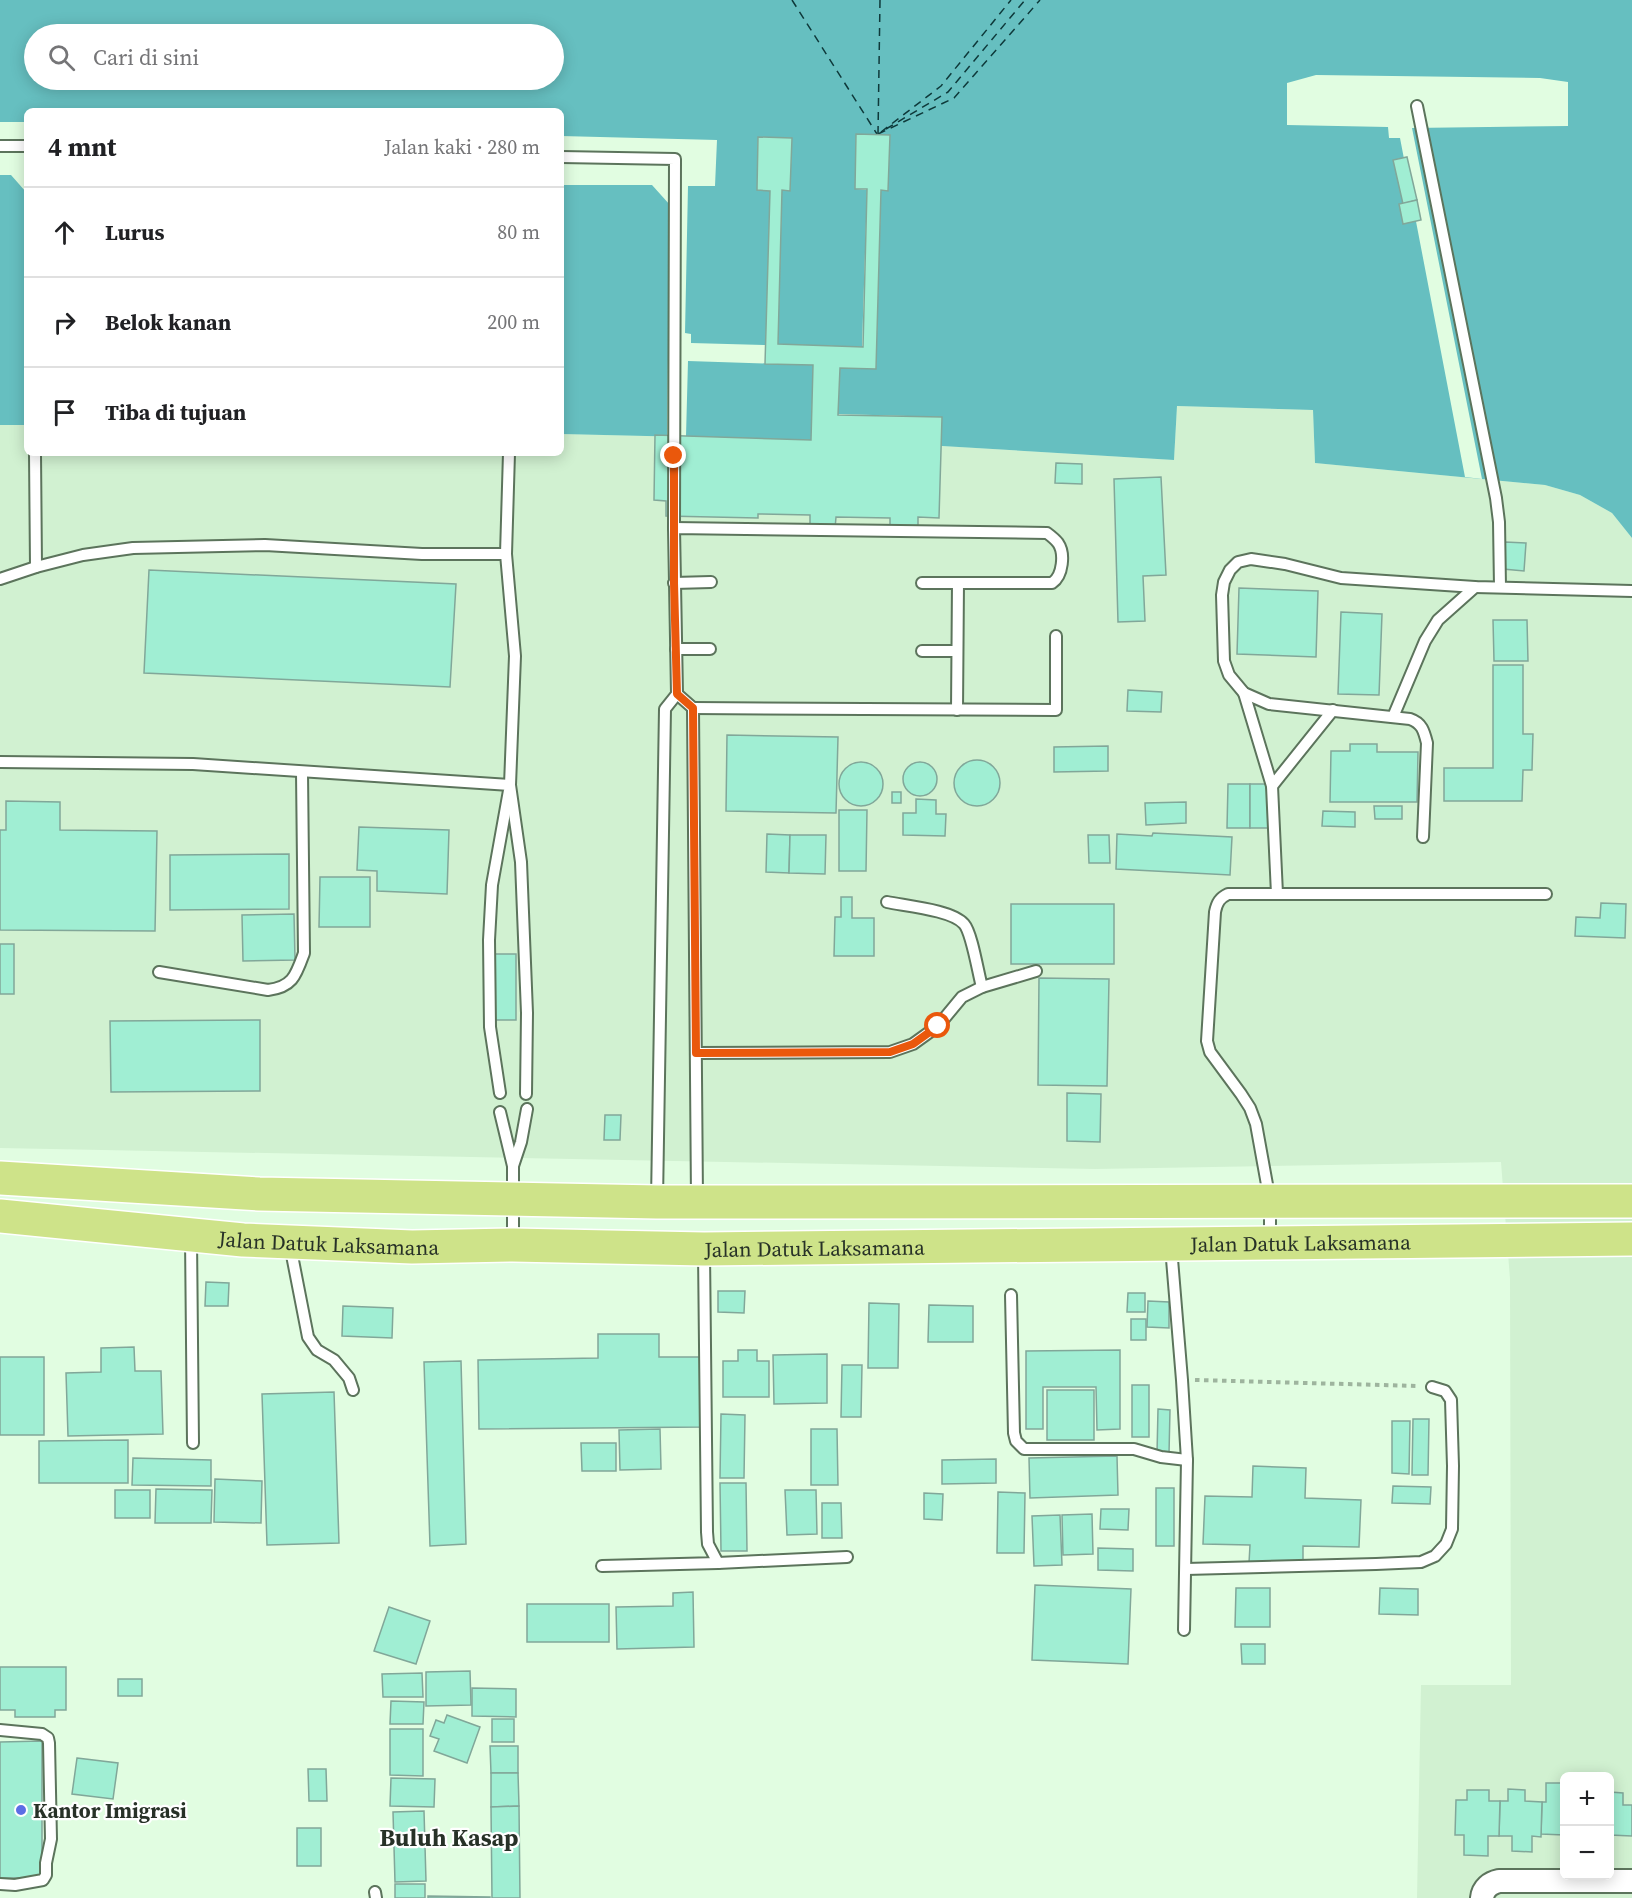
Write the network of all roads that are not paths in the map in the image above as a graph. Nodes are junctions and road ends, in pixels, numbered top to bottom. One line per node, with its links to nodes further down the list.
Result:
1 (1417, 106): 16 (lane)
2 (0, 146): 3 (lane)
3 (24, 146)
4 (564, 157): 7 (lane)
5 (34, 456): 9 (lane)
6 (509, 456): 8 (lane)
7 (674, 528): 12 (lane); 14 (lane)
8 (506, 554): 9 (lane); 31 (lane)
9 (36, 567): 10 (lane)
10 (0, 579)
11 (711, 582): 12 (lane)
12 (674, 583): 19 (lane)
13 (922, 583): 14 (lane)
14 (958, 583): 22 (lane)
15 (1475, 587): 16 (lane); 23 (lane); 28 (lane)
16 (1500, 587): 17 (lane)
17 (1632, 591)
18 (1056, 636): 26 (lane)
19 (676, 649): 20 (lane); 24 (lane)
20 (710, 649)
21 (922, 651): 22 (lane)
22 (957, 651): 26 (lane)
23 (1244, 693): 27 (lane); 32 (lane)
24 (677, 694): 25 (lane); 49 (lane)
25 (693, 708): 26 (lane); 40 (lane)
26 (957, 710)
27 (1333, 710): 28 (lane); 32 (lane)
28 (1394, 717): 33 (lane)
29 (0, 762): 30 (lane)
30 (302, 773): 31 (lane); 38 (lane)
31 (510, 785): 41 (lane); 42 (lane)
32 (1272, 786): 34 (lane)
33 (1423, 837)
34 (1277, 894): 35 (lane); 51 (lane)
35 (1546, 894)
36 (887, 902): 39 (lane)
37 (1036, 971): 39 (lane)
38 (159, 972)
39 (982, 987): 40 (lane)
40 (696, 1053): 50 (lane)
41 (500, 1093)
42 (526, 1094)
43 (527, 1109): 45 (lane)
44 (500, 1112): 45 (lane)
45 (513, 1166): 47 (lane)
46 (0, 1178): 47 (highway, Jalan Datuk Laksamana)
47 (513, 1200): 49 (highway, Jalan Datuk Laksamana); 57 (lane)
48 (1632, 1201): 51 (highway, Jalan Datuk Laksamana)
49 (657, 1202): 50 (highway, Jalan Datuk Laksamana)
50 (697, 1202): 51 (highway, Jalan Datuk Laksamana)
51 (1270, 1202): 56 (lane)
52 (0, 1216): 53 (highway, Jalan Datuk Laksamana)
53 (191, 1234): 55 (highway, Jalan Datuk Laksamana); 63 (lane)
54 (1632, 1239): 56 (highway, Jalan Datuk Laksamana)
55 (290, 1242): 57 (highway, Jalan Datuk Laksamana); 62 (lane)
56 (1270, 1244): 58 (highway, Jalan Datuk Laksamana)
57 (513, 1245): 59 (highway, Jalan Datuk Laksamana)
58 (1171, 1245): 59 (highway, Jalan Datuk Laksamana); 64 (lane)
59 (704, 1249): 66 (lane)
60 (1011, 1295): 64 (lane)
61 (1431, 1387): 68 (lane)
62 (353, 1390)
63 (193, 1443)
64 (1187, 1460): 68 (lane)
65 (847, 1557): 66 (lane)
66 (718, 1563): 67 (lane)
67 (602, 1566)
68 (1186, 1569): 69 (lane)
69 (1184, 1630)
70 (0, 1730): 72 (lane)
71 (1632, 1881): 73 (street)
72 (0, 1884)
73 (1482, 1898)

